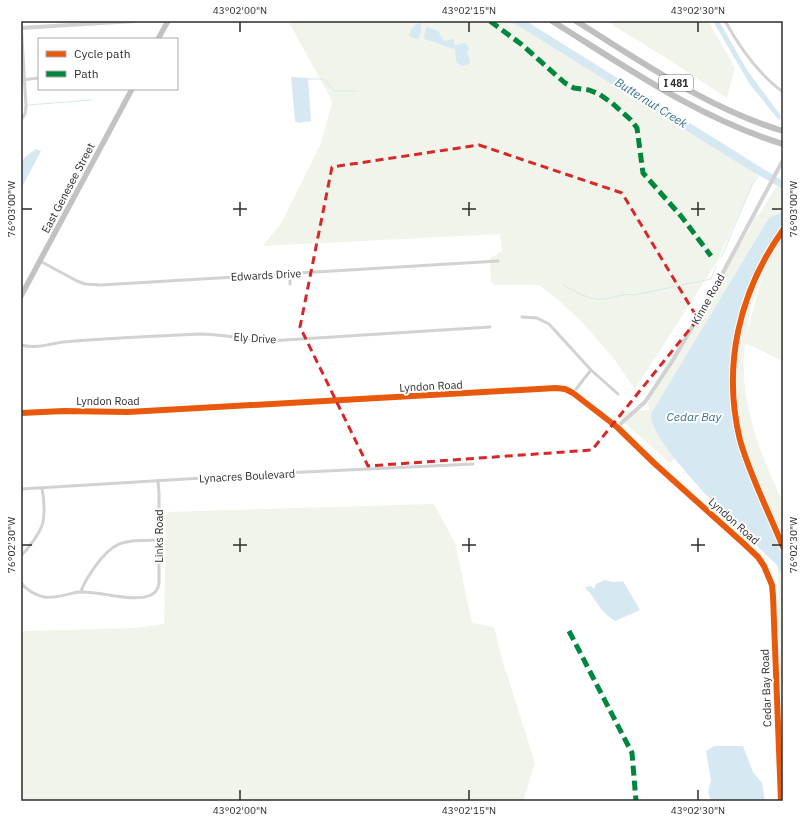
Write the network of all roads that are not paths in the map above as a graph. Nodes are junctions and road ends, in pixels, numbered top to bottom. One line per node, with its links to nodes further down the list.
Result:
1 (21, 21): 9 (street)
2 (134, 21): 7 (street)
3 (166, 21): 10 (highway)
4 (552, 21): 17 (highway, I 481)
5 (576, 21): 16 (highway, I 481)
6 (725, 21): 14 (street)
7 (107, 22): 8 (street)
8 (61, 23): 9 (street)
9 (21, 28): 12 (street)
10 (158, 38)
11 (38, 78): 12 (street)
12 (23, 79): 15 (street)
13 (131, 90): 20 (highway, East Genesee Street)
14 (783, 92)
15 (21, 120)
16 (783, 131)
17 (783, 144)
18 (783, 160): 31 (street, Kinne Road)
19 (498, 260): 21 (street, Edwards Drive)
20 (40, 261): 21 (street, Edwards Drive); 23 (highway, East Genesee Street)
21 (290, 273): 22 (street)
22 (290, 284)
23 (21, 296)
24 (522, 317): 27 (street)
25 (490, 327): 26 (street, Ely Drive)
26 (21, 344)
27 (592, 370): 28 (street); 29 (street)
28 (573, 393): 30 (street, Lyndon Road); 31 (street, Lyndon Road)
29 (618, 394)
30 (21, 413)
31 (617, 428): 38 (street, Lyndon Road)
32 (473, 464): 33 (street, Lynacres Boulevard)
33 (158, 481): 34 (street, Lynacres Boulevard); 36 (street, Links Road)
34 (42, 488): 35 (street, Lynacres Boulevard); 37 (street)
35 (21, 489)
36 (159, 540): 40 (street); 40 (street, Links Road)
37 (21, 556)
38 (769, 575): 41 (street, Cedar Bay Road)
39 (21, 583): 40 (street)
40 (81, 592)
41 (781, 801)

